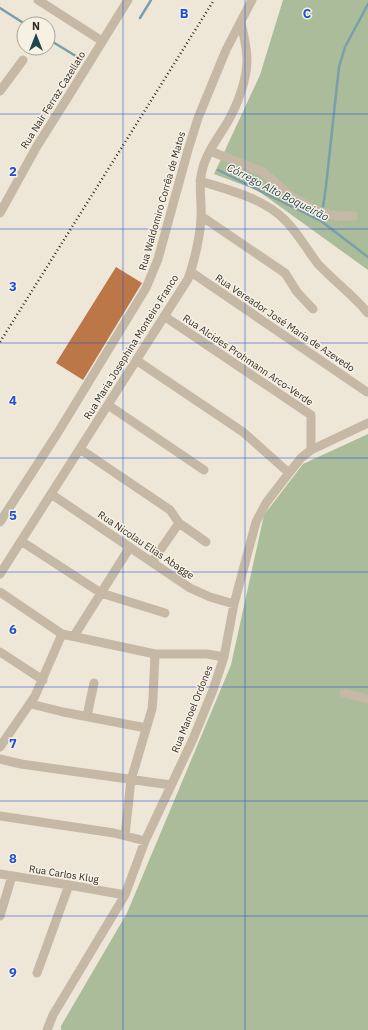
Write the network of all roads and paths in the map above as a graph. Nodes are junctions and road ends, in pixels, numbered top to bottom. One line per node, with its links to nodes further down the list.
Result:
1 (38, 0): 5 (street)
2 (128, 0): 5 (street, Rua Nair Ferraz Cazellato)
3 (252, 0): 4 (street, Rua Waldomiro Corrêa de Matos)
4 (240, 21): 8 (street, Rua Maria Josephina Monteiro Franco); 26 (street, Rua Waldomiro Corrêa de Matos)
5 (102, 41): 10 (street, Rua Nair Ferraz Cazellato)
6 (23, 60): 7 (street)
7 (0, 91)
8 (210, 151): 9 (street, Rua Maria Josephina Monteiro Franco); 12 (street)
9 (200, 181): 11 (street, Rua Maria Josephina Monteiro Franco); 15 (street)
10 (0, 213)
11 (202, 216): 13 (street, Rua Maria Josephina Monteiro Franco); 14 (street)
12 (353, 216)
13 (191, 272): 16 (street, Rua Maria Josephina Monteiro Franco); 18 (street, Rua Vereador José Maria de Azevedo)
14 (313, 309)
15 (368, 313)
16 (164, 316): 17 (street, Rua Maria Josephina Monteiro Franco); 22 (street, Rua Alcides Prohmann Arco-Verde)
17 (136, 360): 19 (street, Rua Maria Josephina Monteiro Franco); 24 (street)
18 (367, 392)
19 (108, 405): 21 (street, Rua Maria Josephina Monteiro Franco); 23 (street)
20 (368, 423): 22 (street, Rua Manoel Ordones)
21 (80, 449): 25 (street, Rua Maria Josephina Monteiro Franco); 27 (street)
22 (311, 450): 24 (street, Rua Manoel Ordones)
23 (204, 470)
24 (289, 473): 35 (street, Rua Manoel Ordones)
25 (51, 494): 28 (street, Rua Maria Josephina Monteiro Franco); 30 (street, Rua Nicolau Elias Abagge)
26 (0, 522)
27 (179, 523): 29 (street); 31 (street)
28 (22, 540): 32 (street, Rua Maria Josephina Monteiro Franco); 34 (street)
29 (206, 542)
30 (130, 547): 31 (street, Rua Nicolau Elias Abagge); 34 (street)
31 (152, 562): 35 (street, Rua Nicolau Elias Abagge)
32 (0, 574)
33 (0, 592): 37 (street)
34 (101, 593): 36 (street); 38 (street)
35 (234, 604): 41 (street, Rua Manoel Ordones)
36 (165, 613)
37 (62, 634): 38 (street); 42 (street)
38 (74, 636): 40 (street)
39 (0, 652): 42 (street)
40 (155, 654): 41 (street); 48 (street)
41 (224, 657): 52 (street, Rua Manoel Ordones)
42 (43, 680): 46 (street)
43 (94, 682): 47 (street)
44 (344, 693): 45 (street)
45 (368, 699)
46 (31, 704): 47 (street); 49 (street)
47 (86, 716): 48 (street)
48 (146, 728): 51 (street)
49 (0, 747)
50 (0, 759): 51 (street)
51 (131, 780): 52 (street); 54 (street)
52 (171, 785): 55 (street, Rua Manoel Ordones)
53 (0, 816): 54 (street)
54 (125, 835): 55 (street)
55 (145, 841): 59 (street, Rua Manoel Ordones)
56 (0, 874): 57 (street, Rua Carlos Klug)
57 (12, 876): 58 (street, Rua Carlos Klug); 60 (street)
58 (69, 885): 59 (street, Rua Carlos Klug); 61 (street)
59 (124, 895): 62 (street, Rua Manoel Ordones)
60 (0, 916)
61 (37, 973)
62 (47, 1030)

